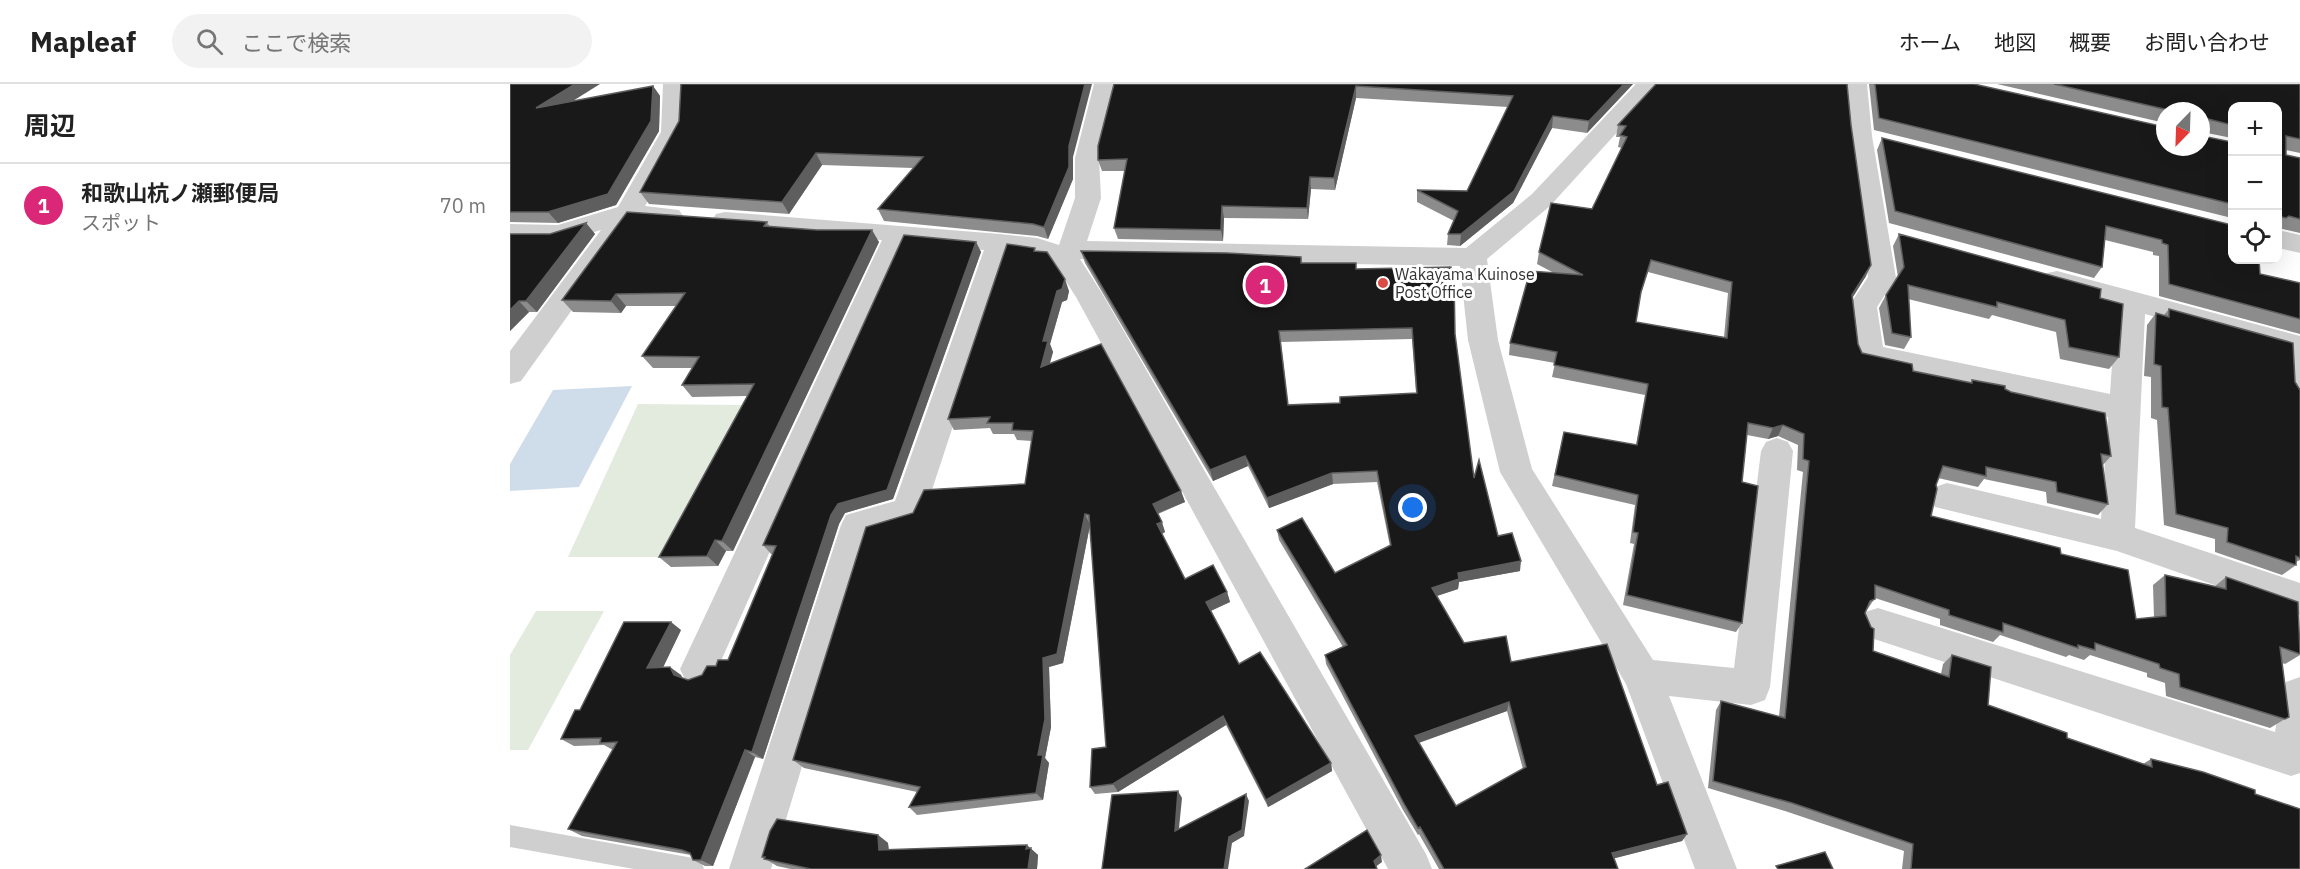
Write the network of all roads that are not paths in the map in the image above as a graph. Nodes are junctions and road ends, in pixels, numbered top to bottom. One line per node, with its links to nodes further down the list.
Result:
1 (675, 84): 5 (street)
2 (1106, 84): 11 (street)
3 (1649, 84): 12 (street)
4 (1855, 84): 18 (street)
5 (628, 213): 6 (street); 7 (street); 16 (street)
6 (510, 233)
7 (899, 233): 9 (street); 24 (street)
8 (2282, 240): 10 (street)
9 (1000, 243): 11 (street); 29 (street)
10 (2300, 244)
11 (1067, 253): 12 (street); 30 (street)
12 (1473, 257): 25 (street)
13 (2031, 273): 14 (street)
14 (2131, 301): 15 (street); 18 (street)
15 (2299, 347): 17 (street)
16 (510, 373)
17 (2300, 392)
18 (2125, 409): 21 (street)
19 (1777, 451): 25 (street)
20 (1947, 497): 21 (street)
21 (2117, 537): 22 (street)
22 (2300, 599)
23 (1878, 624): 26 (street)
24 (699, 669)
25 (1642, 676): 31 (street)
26 (2300, 695)
27 (510, 836): 28 (lane)
28 (693, 869)
29 (750, 869)
30 (1411, 869)
31 (1716, 869)

